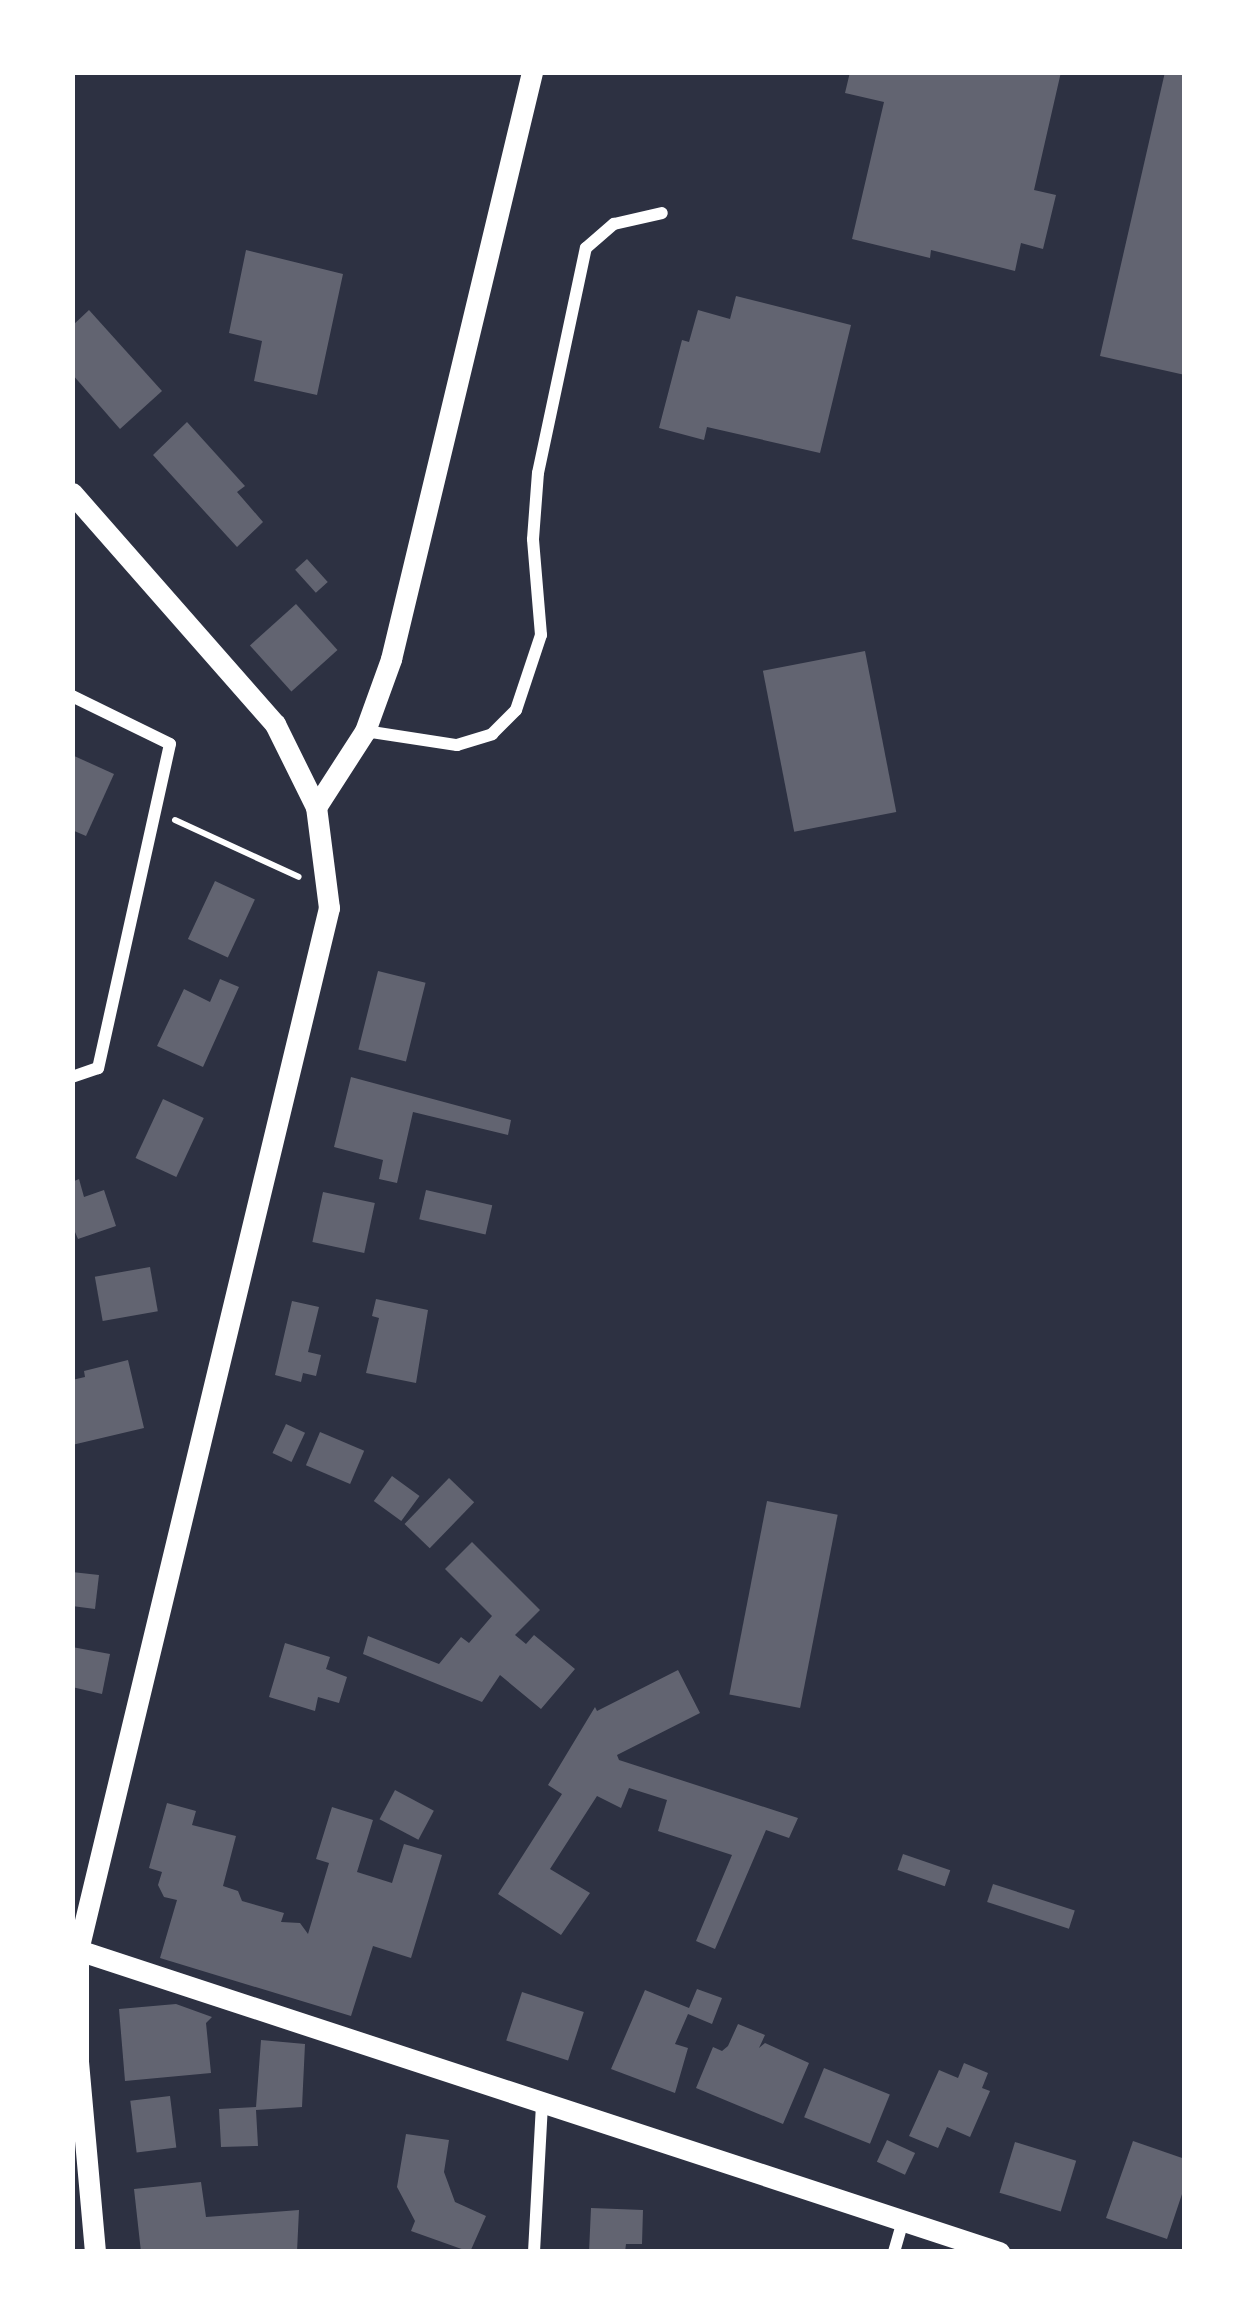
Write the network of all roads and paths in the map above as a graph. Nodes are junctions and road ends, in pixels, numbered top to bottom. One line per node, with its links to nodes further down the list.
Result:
1 (532, 72): 5 (street)
2 (662, 213): 5 (street)
3 (72, 493): 6 (street)
4 (72, 696): 7 (street)
5 (365, 731): 6 (street)
6 (316, 807): 8 (street)
7 (155, 810): 8 (path); 9 (street)
8 (327, 888): 10 (street)
9 (72, 1077)
10 (75, 1949): 11 (street); 13 (street)
11 (542, 2102): 12 (street); 14 (street)
12 (903, 2220): 15 (street); 16 (street)
13 (95, 2252)
14 (534, 2252)
15 (893, 2252)
16 (999, 2252)

